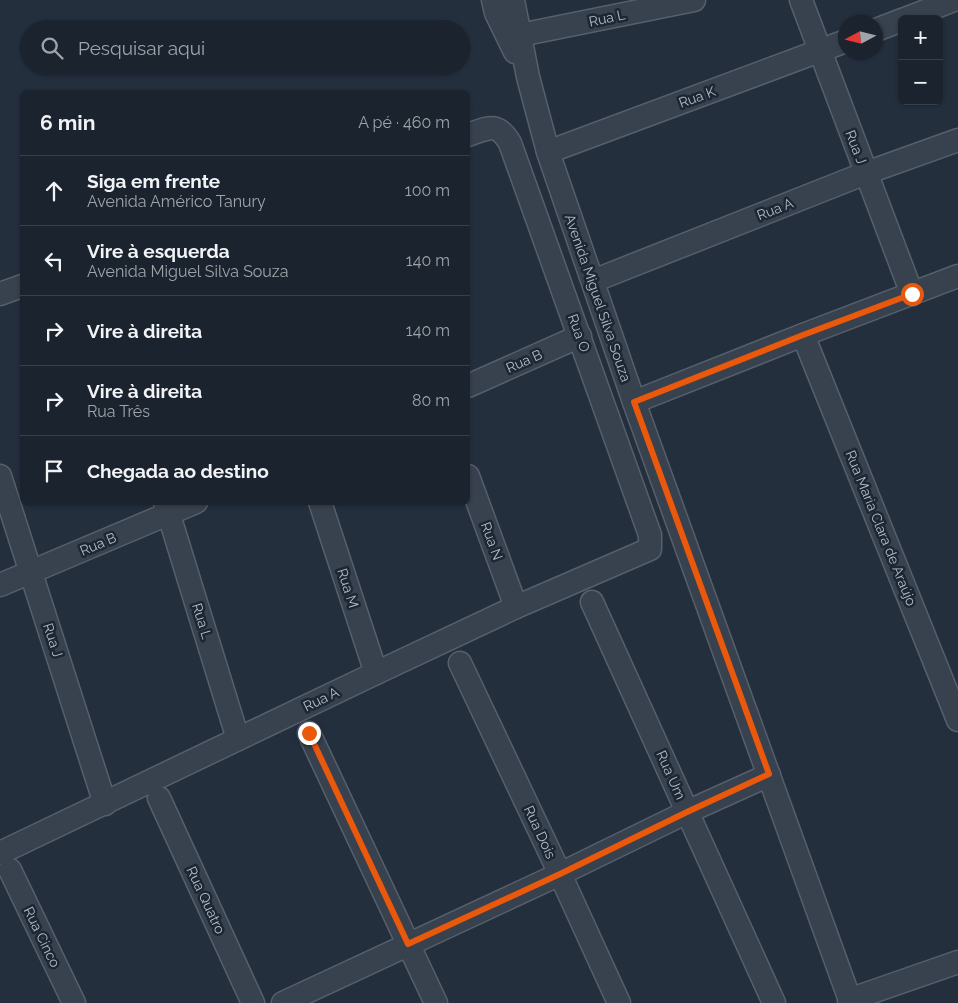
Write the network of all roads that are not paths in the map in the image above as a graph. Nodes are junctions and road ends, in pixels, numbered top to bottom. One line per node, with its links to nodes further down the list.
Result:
1 (493, 0): 12 (street, Avenida Miguel Silva Souza)
2 (513, 0): 9 (street, Avenida Miguel Silva Souza)
3 (694, 0): 9 (street, Rua L)
4 (801, 0): 11 (street, Rua J)
5 (954, 0): 6 (street)
6 (914, 15)
7 (898, 21): 8 (street)
8 (883, 27)
9 (520, 35): 12 (street, Avenida Miguel Silva Souza)
10 (838, 44): 11 (street, Rua K)
11 (820, 51): 15 (street, Rua K); 16 (street, Rua J)
12 (529, 79): 15 (street, Avenida Miguel Silva Souza)
13 (476, 132): 23 (street, Rua O)
14 (958, 140): 16 (street, Rua A)
15 (548, 152): 18 (street, Avenida Miguel Silva Souza)
16 (866, 173): 18 (street, Rua A); 21 (street, Rua J)
17 (958, 276): 21 (street)
18 (593, 281): 25 (street, Avenida Miguel Silva Souza)
19 (20, 287): 20 (street)
20 (0, 294)
21 (912, 294): 22 (street)
22 (803, 335): 25 (street); 38 (street, Rua Maria Clara de Araújo)
23 (580, 336): 24 (street, Rua B); 31 (street, Rua O)
24 (470, 385)
25 (634, 402): 41 (street, Avenida Miguel Silva Souza)
26 (0, 476): 32 (street, Rua J)
27 (470, 481): 35 (street, Rua N)
28 (182, 505): 30 (street, Rua B)
29 (321, 505): 37 (street, Rua M)
30 (167, 508): 32 (street, Rua B); 40 (street, Rua L)
31 (645, 552): 35 (street, Rua A)
32 (32, 572): 33 (street, Rua B); 43 (street, Rua J)
33 (0, 585)
34 (592, 602): 44 (street, Rua Um)
35 (516, 607): 37 (street, Rua A)
36 (460, 662): 46 (street, Rua Dois)
37 (376, 673): 40 (street, Rua A)
38 (958, 720)
39 (309, 733): 47 (street)
40 (238, 739): 43 (street, Rua A)
41 (769, 774): 44 (street); 49 (street, Avenida Miguel Silva Souza)
42 (159, 798): 53 (street, Rua Quatro)
43 (105, 804): 45 (street, Rua A)
44 (687, 812): 46 (street); 57 (street, Rua Um)
45 (5, 862): 52 (street, Rua Cinco)
46 (560, 874): 47 (street); 56 (street, Rua Dois)
47 (408, 944): 54 (street); 55 (street)
48 (958, 962): 50 (street)
49 (836, 964): 50 (street); 51 (street, Avenida Miguel Silva Souza)
50 (876, 997): 51 (street)
51 (850, 1001)
52 (74, 1003)
53 (253, 1003)
54 (283, 1003)
55 (436, 1003)
56 (619, 1003)
57 (774, 1003)

